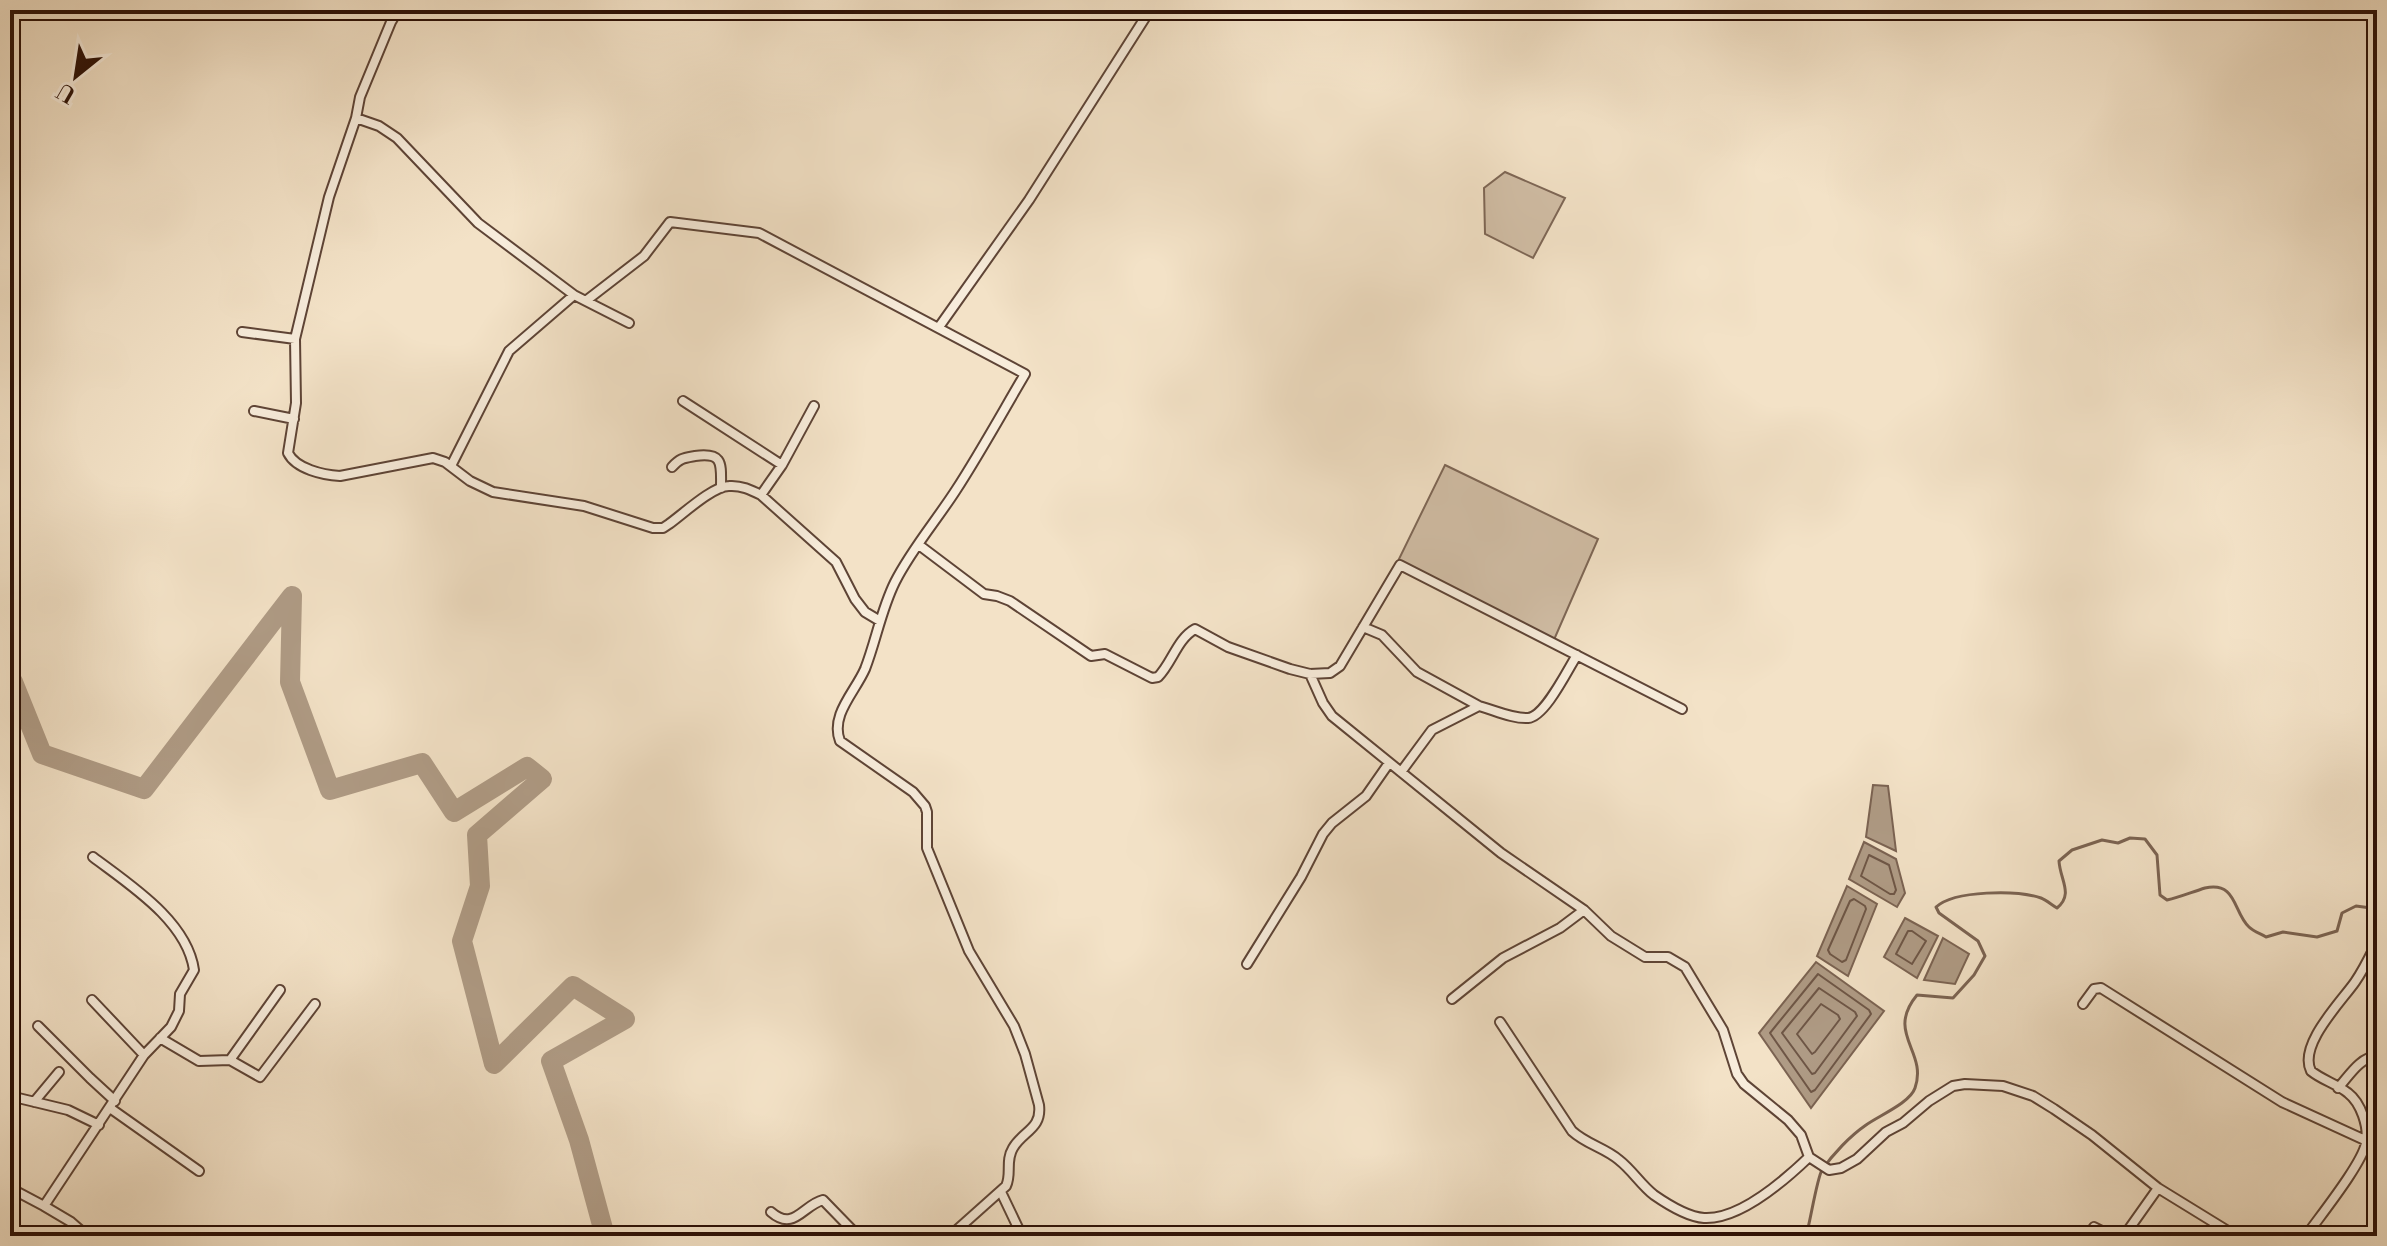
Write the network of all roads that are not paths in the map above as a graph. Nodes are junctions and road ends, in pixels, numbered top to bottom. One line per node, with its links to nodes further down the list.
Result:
1 (398, 10): 3 (street)
2 (1150, 10): 7 (street)
3 (356, 118): 4 (street); 9 (street)
4 (574, 295): 5 (street); 15 (street)
5 (587, 300): 6 (street); 7 (street)
6 (629, 323)
7 (939, 327): 19 (street)
8 (242, 332): 9 (street)
9 (295, 339): 13 (street)
10 (683, 401): 14 (street)
11 (814, 406): 14 (street)
12 (254, 411): 13 (street)
13 (294, 419): 15 (street)
14 (782, 465): 18 (street)
15 (451, 466): 17 (street)
16 (672, 467): 17 (street)
17 (721, 488): 18 (street)
18 (761, 495): 20 (street)
19 (919, 545): 20 (street); 23 (street)
20 (880, 621): 55 (street)
21 (1363, 627): 22 (street); 23 (street); 24 (street)
22 (1577, 655): 24 (street); 25 (street)
23 (1310, 674): 26 (street)
24 (1479, 706): 27 (street)
25 (1682, 709)
26 (1389, 763): 27 (street); 31 (street)
27 (1401, 772): 29 (street)
28 (93, 857): 39 (street)
29 (1584, 910): 33 (street); 51 (street)
30 (2377, 942): 44 (street)
31 (1247, 964)
32 (280, 990): 42 (street)
33 (1452, 999)
34 (92, 1000): 40 (street)
35 (315, 1004): 42 (street)
36 (2083, 1004): 50 (street)
37 (1500, 1022): 51 (street)
38 (38, 1026): 47 (street)
39 (160, 1038): 40 (street); 42 (street)
40 (144, 1055): 47 (street)
41 (2377, 1056): 44 (street)
42 (230, 1060)
43 (59, 1072): 46 (street)
44 (2338, 1088): 50 (street)
45 (10, 1096): 46 (street)
46 (34, 1102): 48 (street)
47 (112, 1104): 48 (street); 52 (street)
48 (99, 1125): 56 (street)
49 (2377, 1134): 50 (street)
50 (2367, 1141): 66 (street)
51 (1810, 1159): 54 (street)
52 (199, 1171)
53 (10, 1188): 56 (street)
54 (2158, 1188): 64 (street); 65 (street)
55 (1001, 1192): 60 (street); 61 (street)
56 (44, 1206): 58 (street)
57 (771, 1212): 59 (street)
58 (87, 1236)
59 (858, 1236)
60 (950, 1236)
61 (1022, 1236)
62 (2088, 1236): 63 (street)
63 (2112, 1236)
64 (2124, 1236)
65 (2236, 1236)
66 (2306, 1236)

